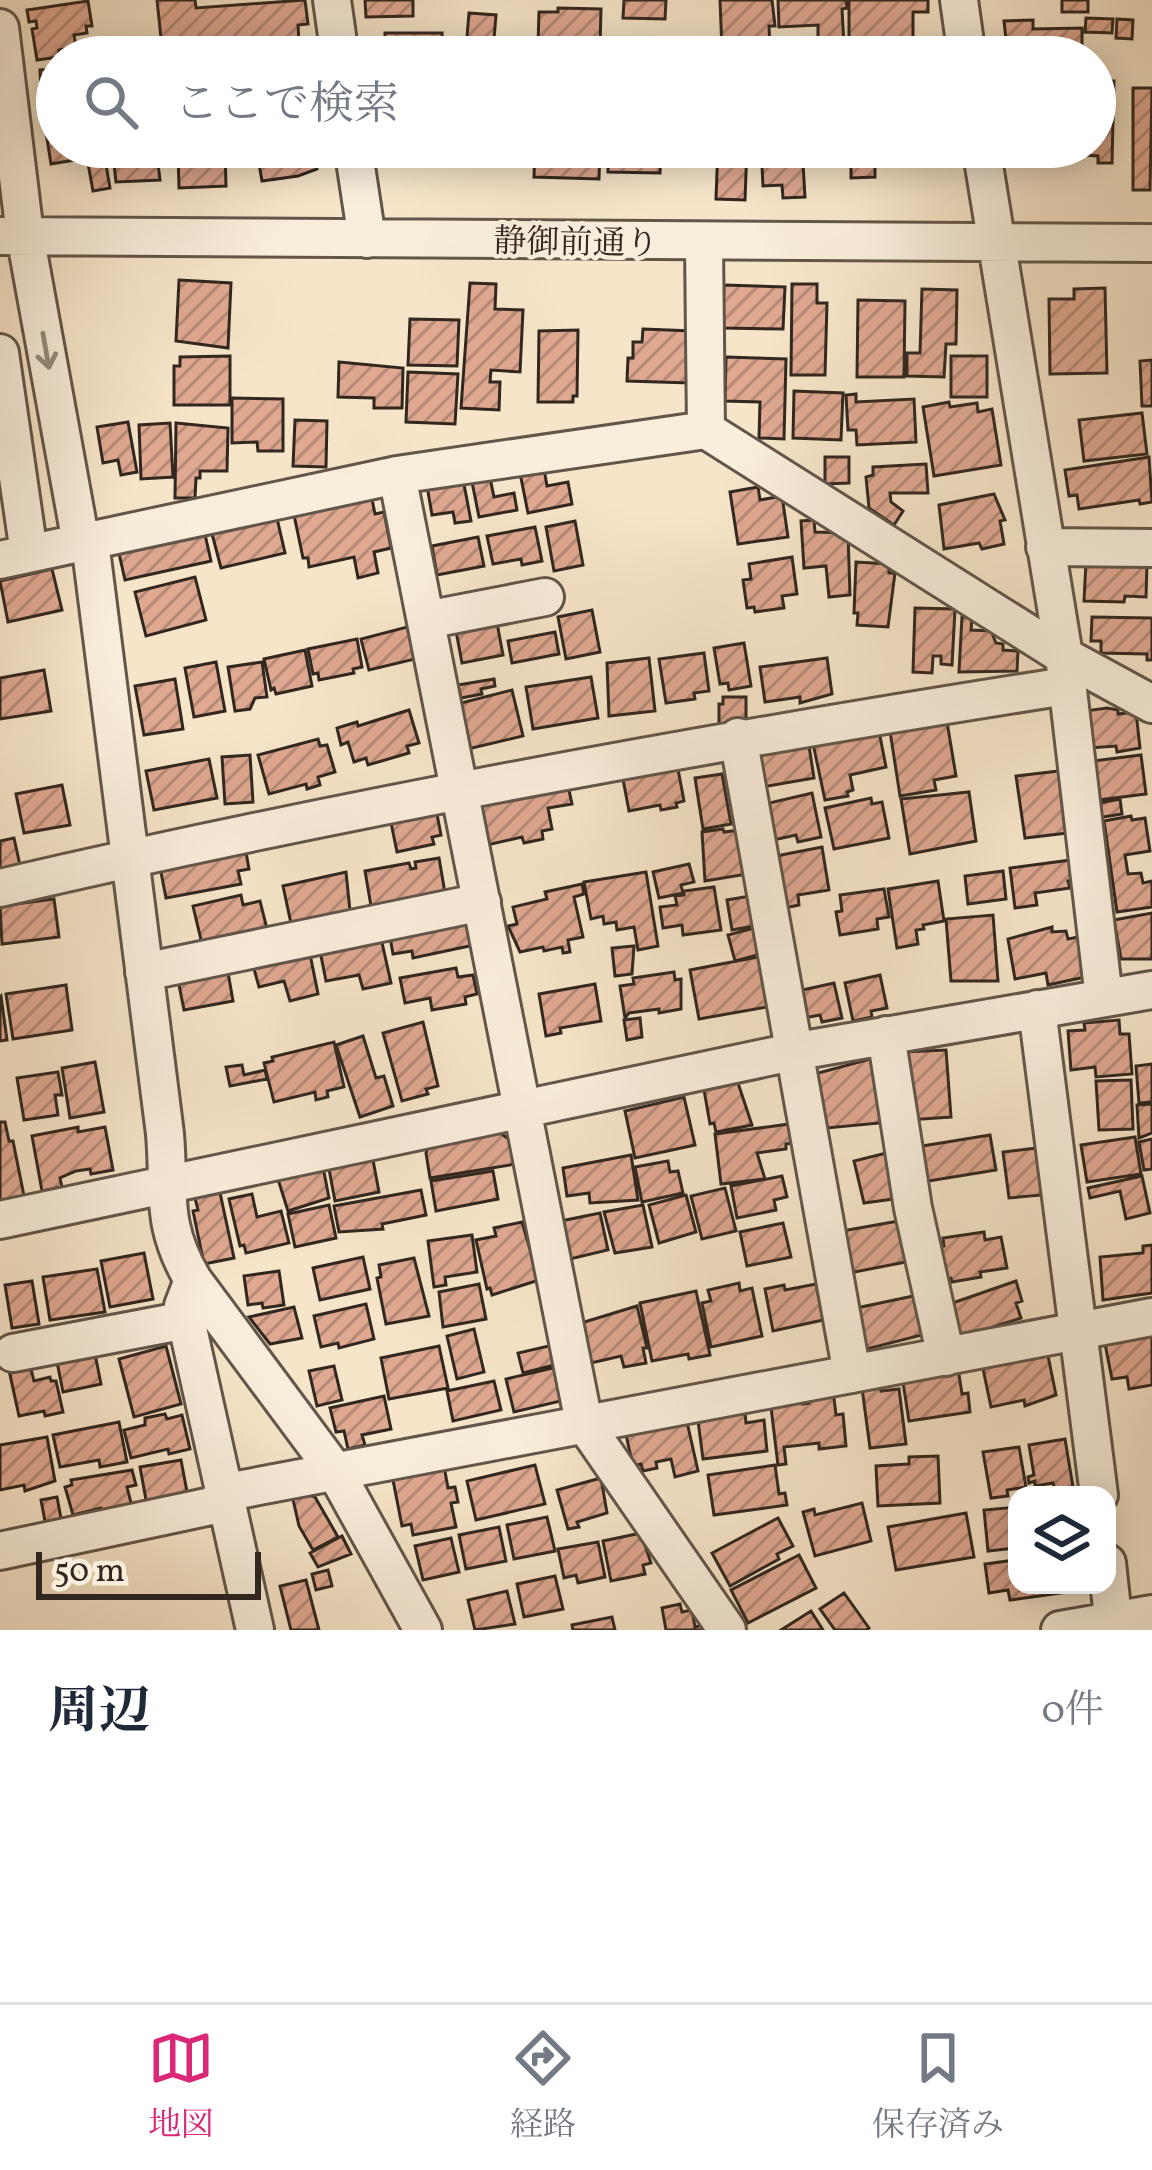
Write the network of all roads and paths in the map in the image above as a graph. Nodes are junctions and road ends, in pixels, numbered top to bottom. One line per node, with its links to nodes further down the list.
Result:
1 (332, 0): 4 (street)
2 (958, 0): 5 (street)
3 (0, 28): 8 (street)
4 (337, 36)
5 (964, 36)
6 (356, 168): 9 (street)
7 (984, 168): 10 (street)
8 (13, 236): 9 (street, 静御前通り); 16 (street, one-way to 16)
9 (367, 239): 11 (street, 静御前通り)
10 (996, 242): 11 (street, 静御前通り); 12 (street, 静御前通り); 17 (street)
11 (704, 243): 14 (street)
12 (1152, 243)
13 (0, 353): 19 (street)
14 (706, 430): 15 (street); 22 (street)
15 (398, 475): 16 (street); 21 (street)
16 (86, 542): 19 (street); 26 (street)
17 (1046, 547): 18 (street); 22 (street)
18 (1152, 548)
19 (14, 557)
20 (545, 597): 21 (street)
21 (426, 620): 25 (street)
22 (1065, 671): 23 (street); 24 (street); 31 (street)
23 (1152, 704)
24 (738, 737): 25 (street); 34 (street)
25 (459, 790): 26 (street); 28 (street)
26 (128, 858): 27 (street); 29 (street)
27 (0, 888)
28 (482, 902): 29 (street); 35 (street)
29 (144, 972): 36 (street)
30 (1152, 990): 31 (street)
31 (1104, 998): 32 (street)
32 (1037, 1009): 33 (street); 41 (street)
33 (886, 1035): 34 (street); 43 (street)
34 (792, 1052): 35 (street); 44 (street)
35 (525, 1110): 36 (street); 45 (street)
36 (165, 1184): 37 (street); 38 (street)
37 (0, 1220)
38 (193, 1280): 40 (street); 46 (street)
39 (1152, 1317): 41 (street)
40 (186, 1320): 42 (street); 48 (street)
41 (1080, 1332): 43 (street); 47 (street)
42 (13, 1353)
43 (946, 1357): 44 (street)
44 (852, 1374): 45 (street)
45 (584, 1423): 46 (street); 55 (street)
46 (334, 1472): 48 (street); 54 (street)
47 (1098, 1486)
48 (224, 1498): 49 (street); 53 (street)
49 (0, 1551)
50 (1111, 1594): 52 (street)
51 (1152, 1614): 52 (street)
52 (1114, 1618): 56 (street)
53 (255, 1630)
54 (423, 1630)
55 (727, 1630)
56 (1060, 1630)

